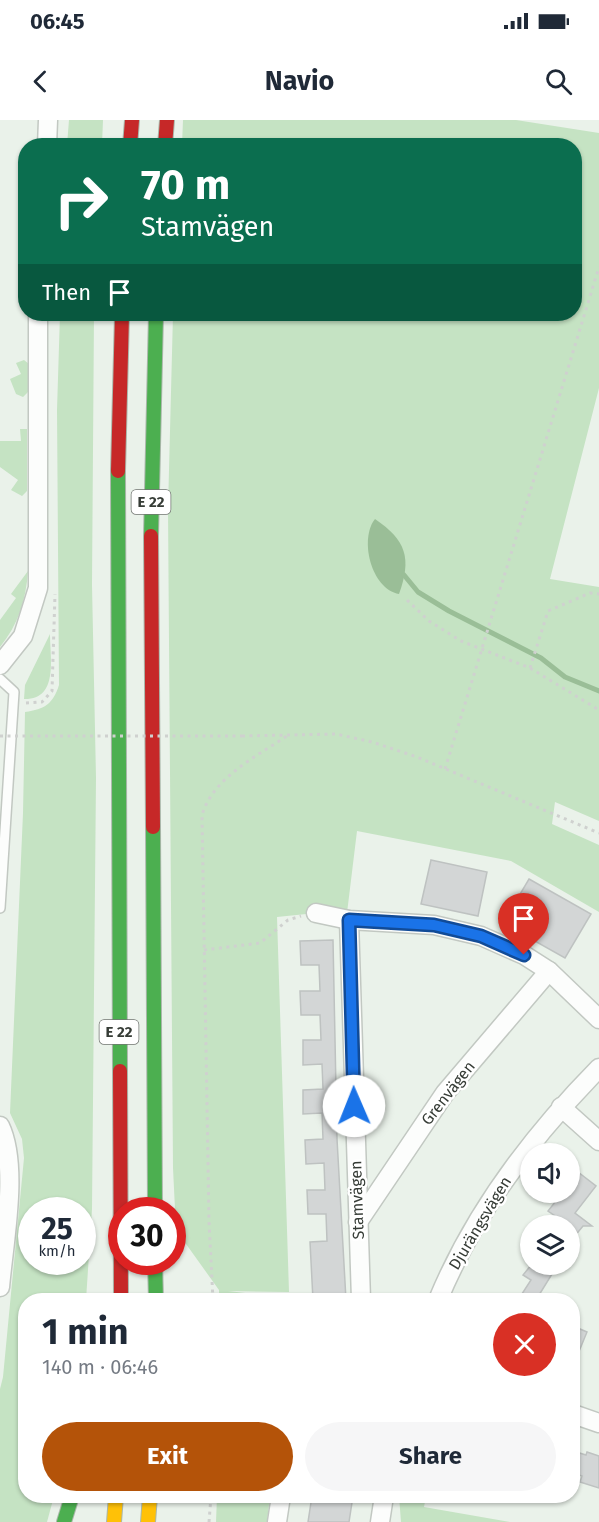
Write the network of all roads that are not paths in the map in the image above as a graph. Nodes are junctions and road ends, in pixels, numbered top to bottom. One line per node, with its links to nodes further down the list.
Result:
1 (48, 120): 4 (street)
2 (132, 120): 5 (highway)
3 (166, 120): 6 (highway)
4 (47, 138)
5 (131, 138)
6 (165, 138)
7 (38, 321): 10 (street)
8 (122, 321): 25 (highway, E 22)
9 (156, 321): 21 (highway, E 22)
10 (0, 665)
11 (0, 679): 12 (lane)
12 (0, 908)
13 (316, 913): 14 (street)
14 (349, 920): 15 (street); 22 (street, Stamvägen)
15 (549, 971): 16 (street); 22 (street, Grenvägen)
16 (599, 1019)
17 (599, 1068): 18 (street, Djurängsvägen)
18 (561, 1107): 20 (street); 28 (street, Djurängsvägen)
19 (0, 1126): 24 (street)
20 (599, 1141)
21 (155, 1197)
22 (358, 1222): 27 (street, Stamvägen)
23 (155, 1275): 26 (highway)
24 (0, 1287)
25 (120, 1293)
26 (156, 1293)
27 (361, 1293)
28 (441, 1293)
29 (580, 1416): 30 (street)
30 (599, 1423)
31 (70, 1503): 36 (highway)
32 (115, 1503): 37 (highway)
33 (149, 1503): 38 (highway)
34 (280, 1503): 39 (street)
35 (383, 1503): 40 (street)
36 (64, 1522)
37 (114, 1522)
38 (148, 1522)
39 (277, 1522)
40 (380, 1522)

